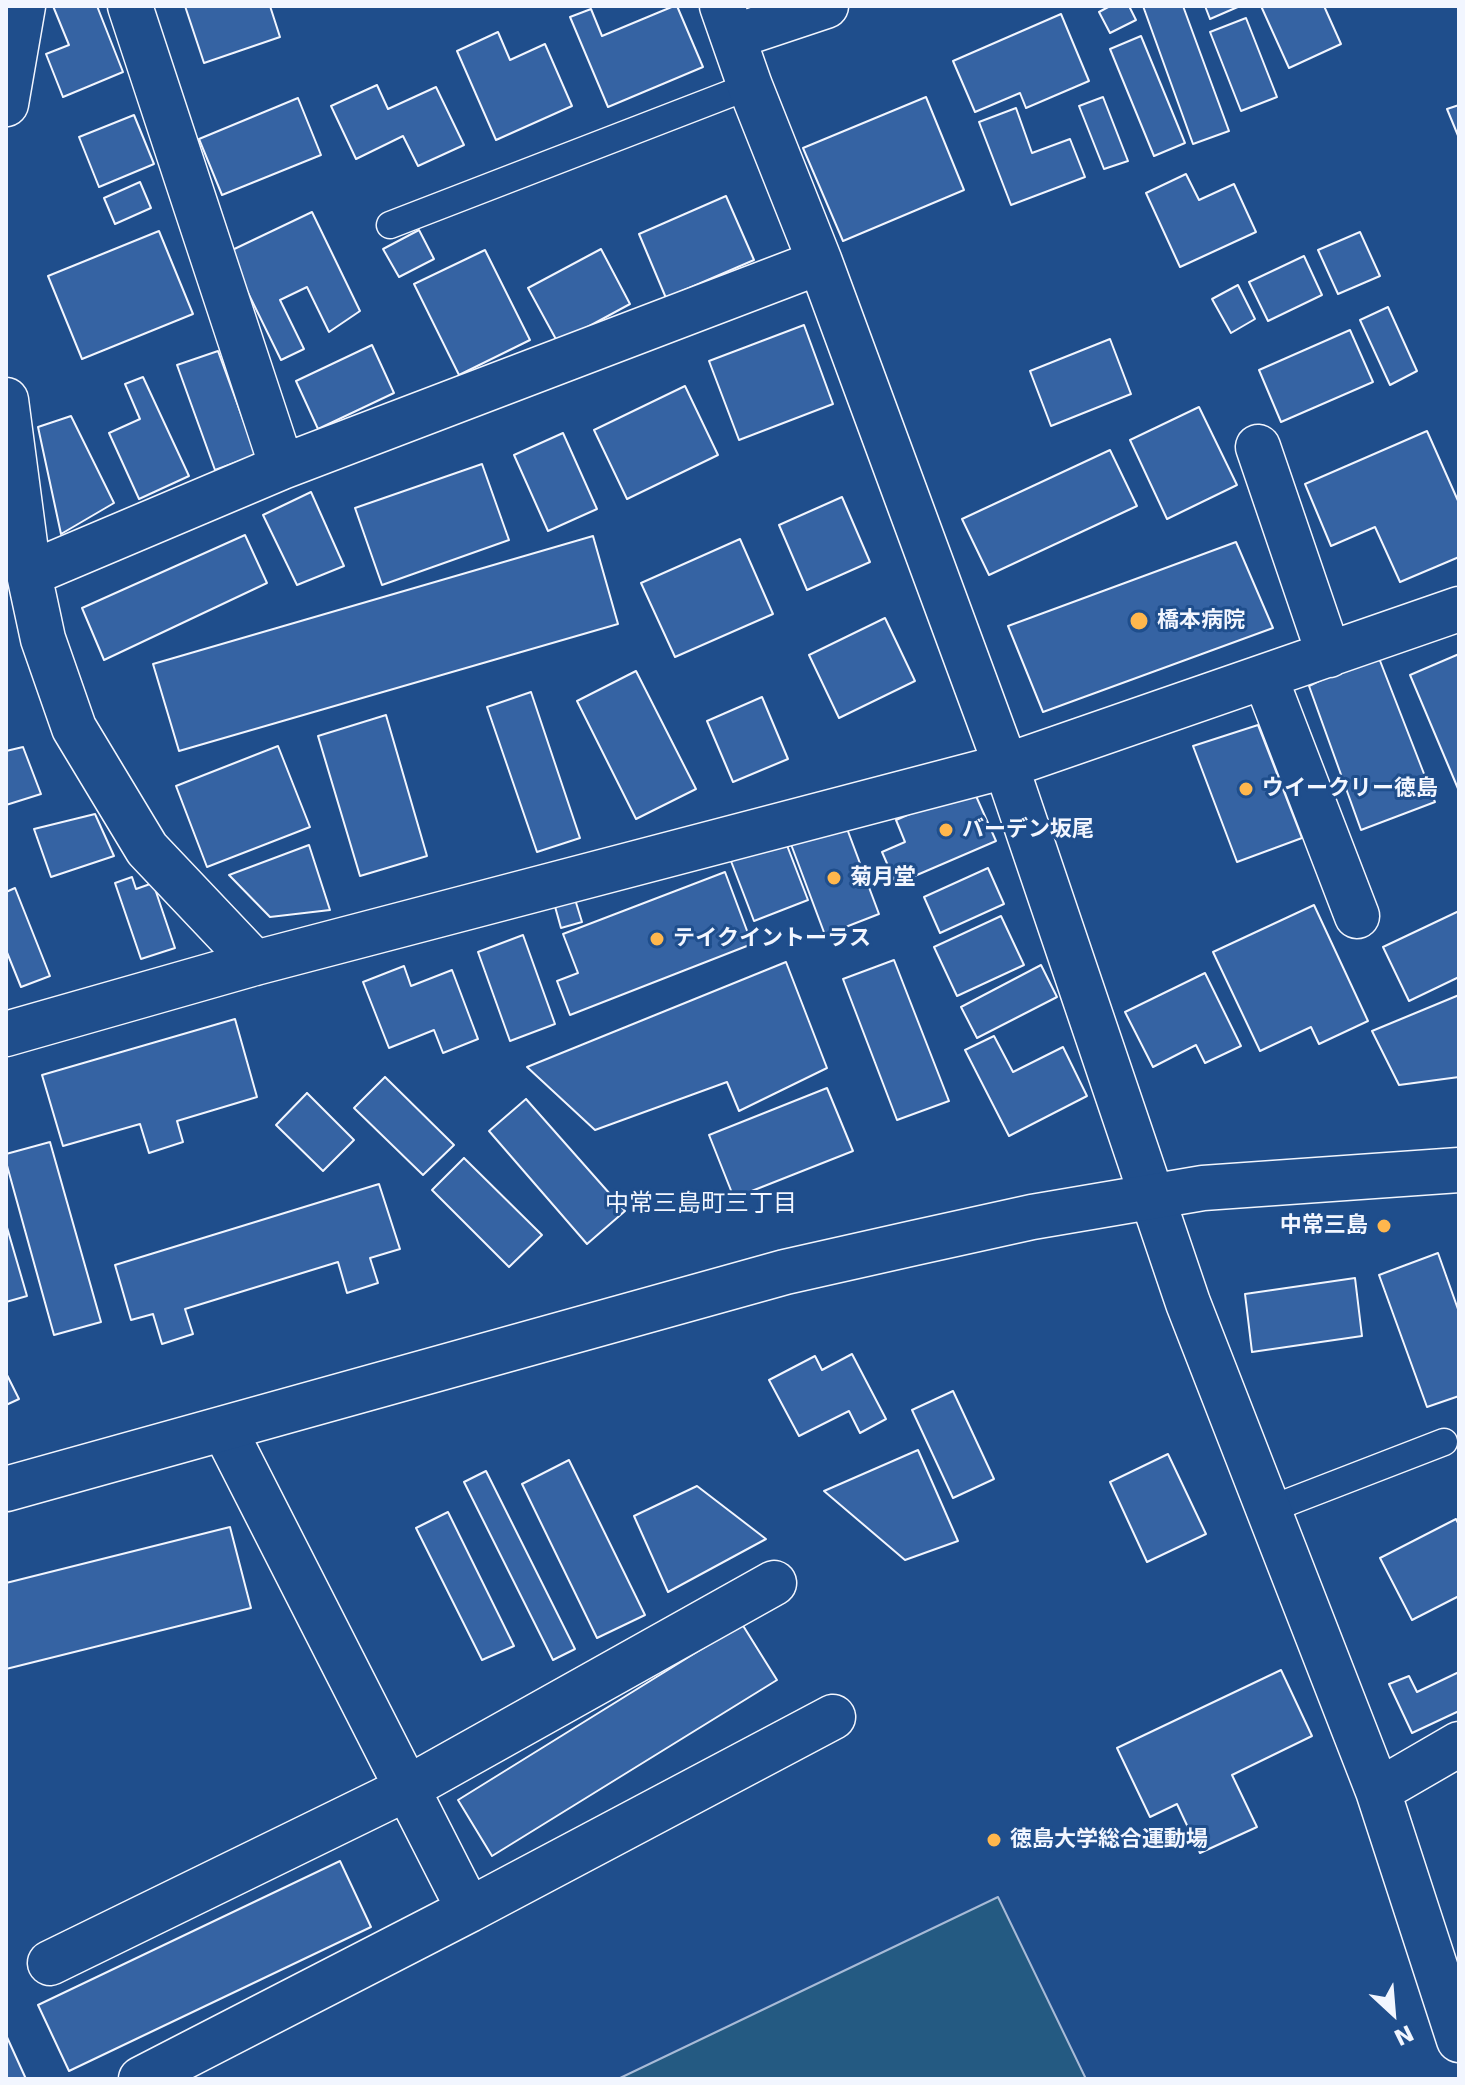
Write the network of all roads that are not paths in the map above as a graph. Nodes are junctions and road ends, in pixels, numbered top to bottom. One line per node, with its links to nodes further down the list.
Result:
1 (23, 6): 6 (street)
2 (130, 6): 11 (street)
3 (826, 6): 4 (street)
4 (728, 22): 5 (street)
5 (750, 86): 7 (lane); 8 (street)
6 (6, 104)
7 (390, 225)
8 (820, 262): 11 (street); 16 (street)
9 (6, 400): 12 (street)
10 (1258, 447): 14 (street)
11 (282, 467): 12 (street)
12 (29, 574): 18 (street)
13 (1459, 609): 14 (street)
14 (1329, 655): 15 (street)
15 (1265, 677): 16 (street); 17 (street)
16 (1006, 766): 18 (street); 21 (street)
17 (1357, 916)
18 (255, 963): 19 (street)
19 (6, 1034)
20 (1459, 1170): 21 (street)
21 (1153, 1196): 22 (street); 25 (street)
22 (224, 1429): 24 (street); 29 (street)
23 (1444, 1442): 25 (lane)
24 (6, 1489)
25 (1268, 1510): 30 (street)
26 (774, 1583): 29 (street)
27 (833, 1717): 31 (street)
28 (1459, 1744): 30 (street)
29 (406, 1789): 31 (street); 32 (street)
30 (1378, 1791): 33 (street)
31 (469, 1910): 34 (street)
32 (50, 1963)
33 (1459, 2040)
34 (141, 2079)

